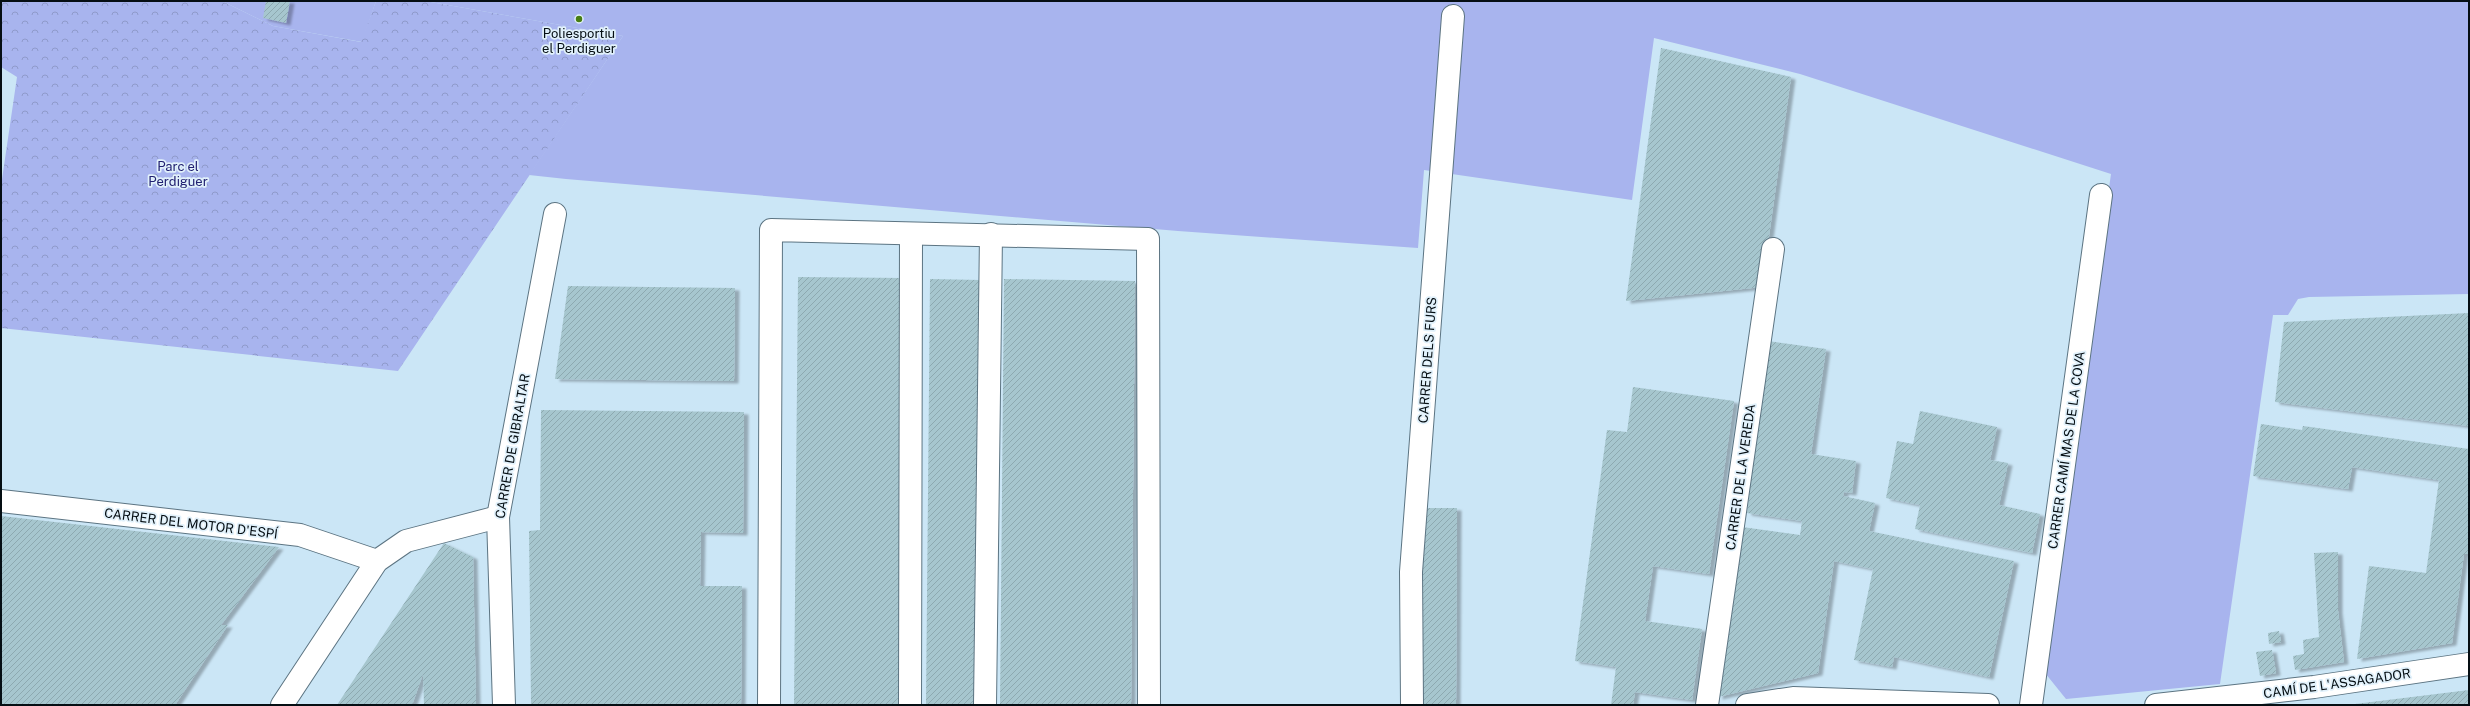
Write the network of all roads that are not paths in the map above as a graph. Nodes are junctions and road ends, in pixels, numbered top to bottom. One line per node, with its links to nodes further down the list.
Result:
1 (1453, 16): 20 (street, CARRER DELS FURS)
2 (2101, 195): 24 (street, CARRER CAMÍ MAS DE LA COVA)
3 (555, 214): 8 (street, CARRER DE GIBRALTAR)
4 (911, 234): 5 (street); 16 (street); 17 (street)
5 (991, 234): 18 (street); 19 (street)
6 (1773, 249): 21 (street, CARRER DE LA VEREDA)
7 (1, 501): 9 (street, CARRER DEL MOTOR D'ESPÍ)
8 (498, 517): 9 (street); 15 (street, CARRER DE GIBRALTAR)
9 (377, 561): 14 (street)
10 (2469, 664): 25 (street, CAMÍ DE L'ASSAGADOR)
11 (1793, 702): 12 (street); 22 (street)
12 (1866, 703): 13 (street)
13 (1944, 704): 23 (street)
14 (282, 705)
15 (504, 705)
16 (769, 705)
17 (910, 705)
18 (985, 705)
19 (1149, 705)
20 (1412, 705)
21 (1707, 705)
22 (1746, 705)
23 (1988, 705)
24 (2031, 705)
25 (2156, 705)

